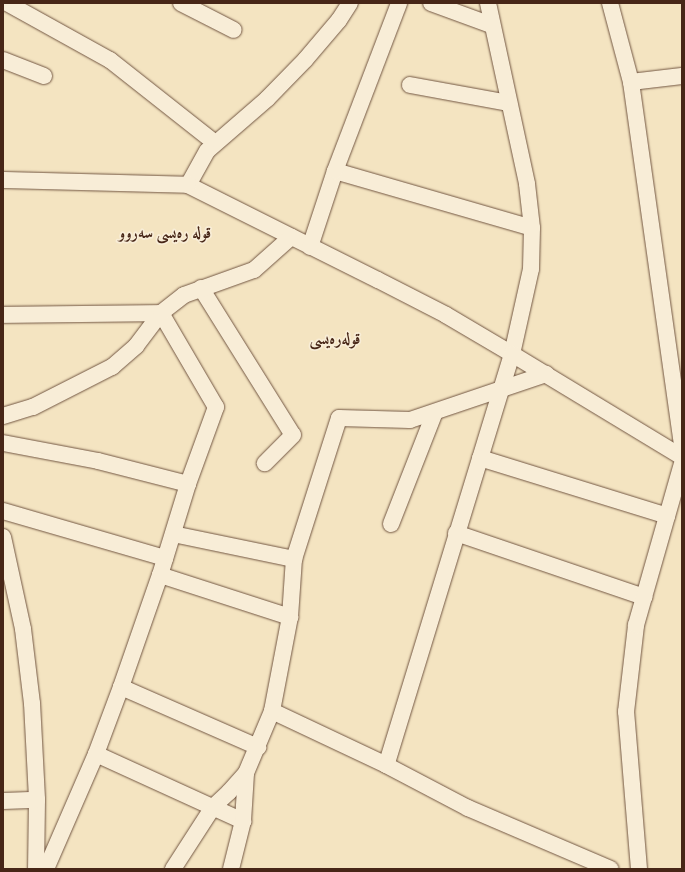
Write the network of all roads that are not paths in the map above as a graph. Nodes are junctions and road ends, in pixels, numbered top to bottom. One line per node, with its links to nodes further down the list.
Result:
1 (7, 3): 16 (street)
2 (181, 3): 9 (street)
3 (350, 3): 16 (street)
4 (399, 3): 17 (street)
5 (431, 3): 8 (street)
6 (488, 3): 8 (street)
7 (610, 3): 13 (street)
8 (491, 25): 15 (street)
9 (234, 30)
10 (3, 60): 11 (street)
11 (44, 76)
12 (682, 76): 13 (street)
13 (631, 82): 32 (street)
14 (410, 85): 15 (street)
15 (509, 103): 20 (street)
16 (215, 143): 19 (street)
17 (335, 171): 20 (street); 22 (street)
18 (3, 180): 19 (street)
19 (188, 185): 21 (street)
20 (532, 228): 26 (street)
21 (291, 237): 22 (street); 23 (street)
22 (310, 246): 26 (street)
23 (201, 288): 24 (street); 35 (street)
24 (161, 313): 25 (street); 30 (street); 37 (street)
25 (3, 315)
26 (512, 354): 27 (street); 28 (street)
27 (546, 374): 28 (street); 33 (street)
28 (501, 389): 29 (street); 34 (street)
29 (435, 412): 40 (street); 45 (street)
30 (3, 416)
31 (3, 443): 37 (street)
32 (682, 445)
33 (682, 457)
34 (480, 458): 39 (street); 41 (street)
35 (265, 464)
36 (682, 464): 39 (street)
37 (188, 484): 42 (street)
38 (3, 511): 44 (street)
39 (667, 516): 47 (street)
40 (391, 524)
41 (456, 533): 47 (street); 53 (street)
42 (173, 534): 44 (street); 45 (street)
43 (3, 536): 55 (street)
44 (165, 558): 46 (street)
45 (294, 559): 48 (street)
46 (160, 575): 48 (street); 49 (street)
47 (644, 597): 64 (street)
48 (290, 617): 50 (street)
49 (121, 687): 51 (street); 52 (street)
50 (272, 711): 51 (street); 53 (street)
51 (258, 747): 54 (street)
52 (96, 754): 57 (street); 60 (street)
53 (386, 765): 63 (street)
54 (246, 773): 57 (street); 58 (street)
55 (37, 800): 56 (street); 59 (street)
56 (3, 801)
57 (213, 806): 58 (street); 61 (street)
58 (243, 821): 62 (street)
59 (36, 869)
60 (46, 869)
61 (173, 869)
62 (231, 869)
63 (610, 869)
64 (639, 869)

